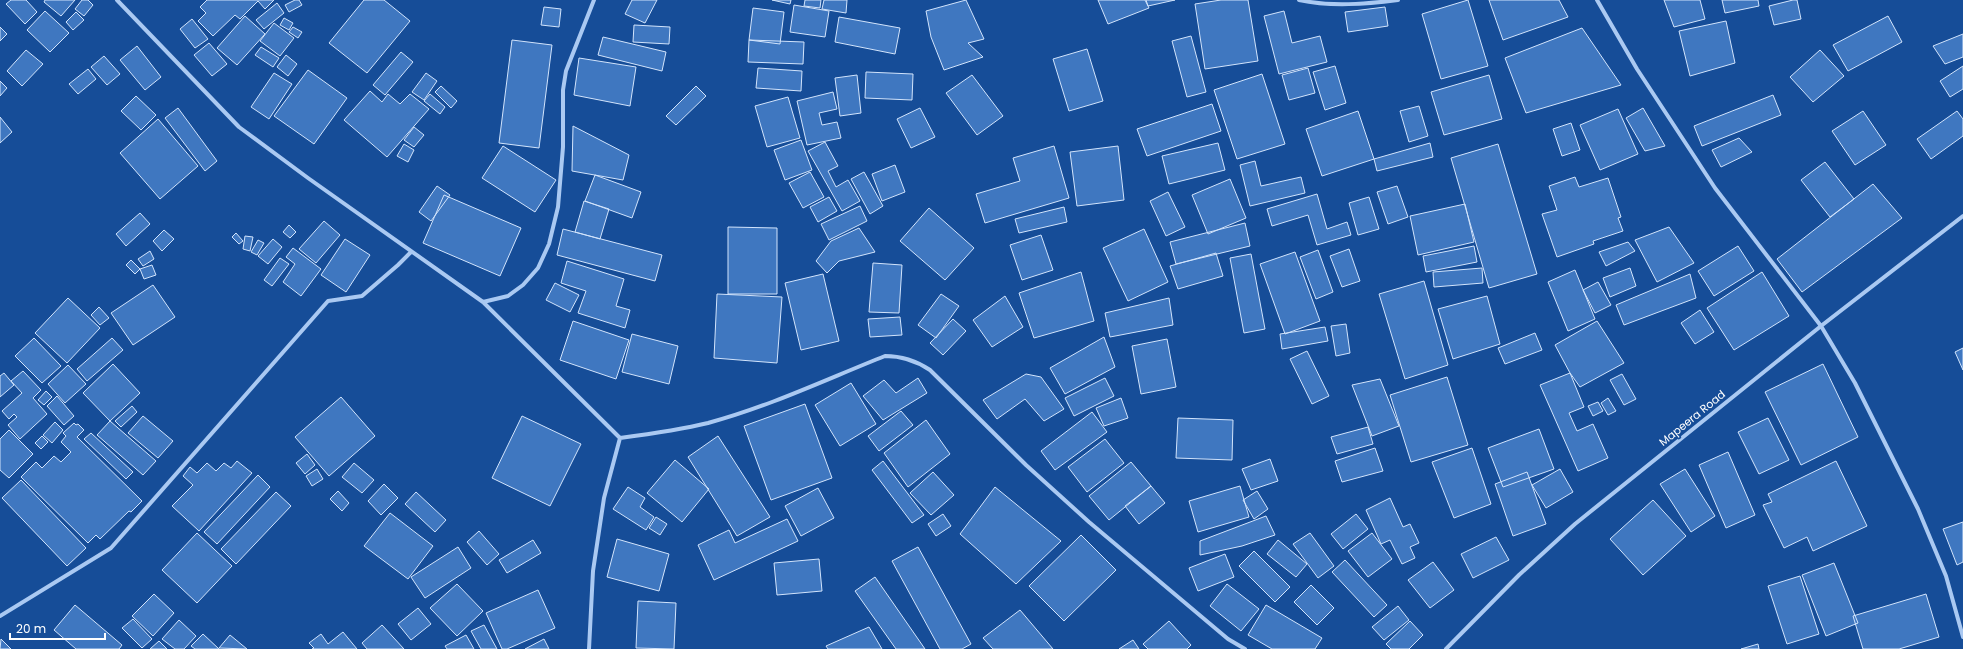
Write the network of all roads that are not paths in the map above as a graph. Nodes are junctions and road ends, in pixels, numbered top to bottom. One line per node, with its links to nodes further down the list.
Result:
1 (117, 0): 7 (street)
2 (594, 0): 8 (street)
3 (1299, 0): 4 (street)
4 (1398, 0)
5 (1597, 0): 9 (street)
6 (1963, 216): 9 (street, Mapeera Road)
7 (411, 252): 8 (street); 11 (street)
8 (483, 302): 10 (street)
9 (1821, 326): 12 (street); 15 (street, Mapeera Road)
10 (620, 438): 13 (street); 14 (street)
11 (0, 616)
12 (1963, 636)
13 (589, 649)
14 (1245, 649)
15 (1446, 649)

